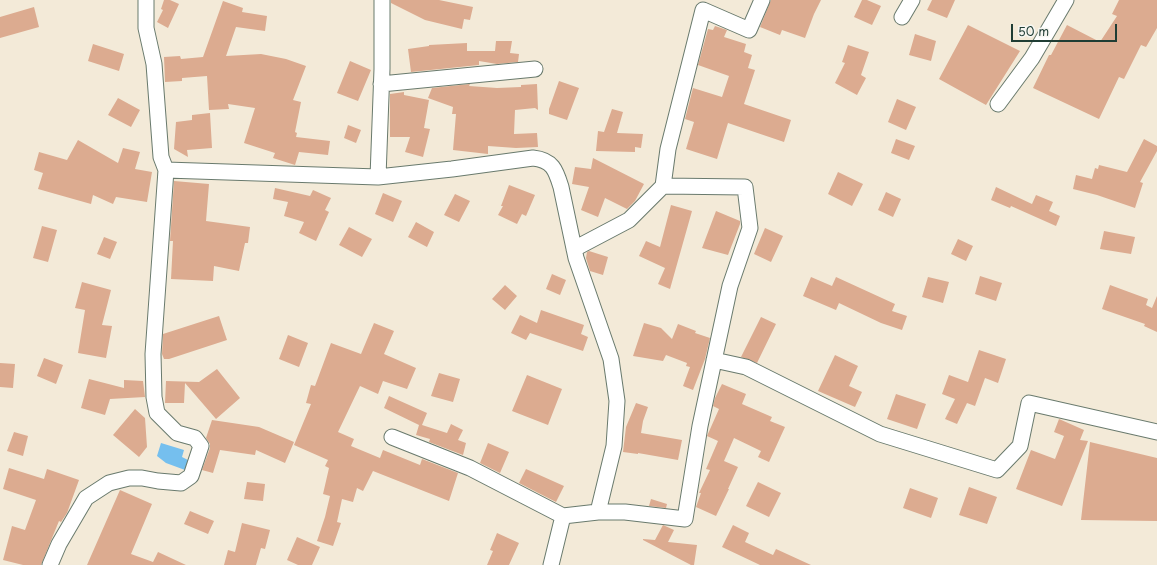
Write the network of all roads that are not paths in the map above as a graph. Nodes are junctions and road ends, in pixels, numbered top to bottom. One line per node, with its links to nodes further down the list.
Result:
1 (146, 0): 10 (street)
2 (382, 0): 8 (street)
3 (762, 0): 12 (street)
4 (912, 0): 6 (street)
5 (1066, 0): 9 (street)
6 (902, 17)
7 (535, 69): 8 (street)
8 (381, 84): 11 (street)
9 (998, 104)
10 (166, 170): 11 (street); 19 (street)
11 (378, 177): 13 (street)
12 (663, 186): 13 (street); 14 (street)
13 (574, 249): 17 (street)
14 (714, 360): 15 (street); 17 (street)
15 (1157, 432)
16 (392, 437): 18 (street)
17 (598, 512): 18 (street)
18 (563, 516): 20 (street)
19 (50, 565)
20 (551, 565)

